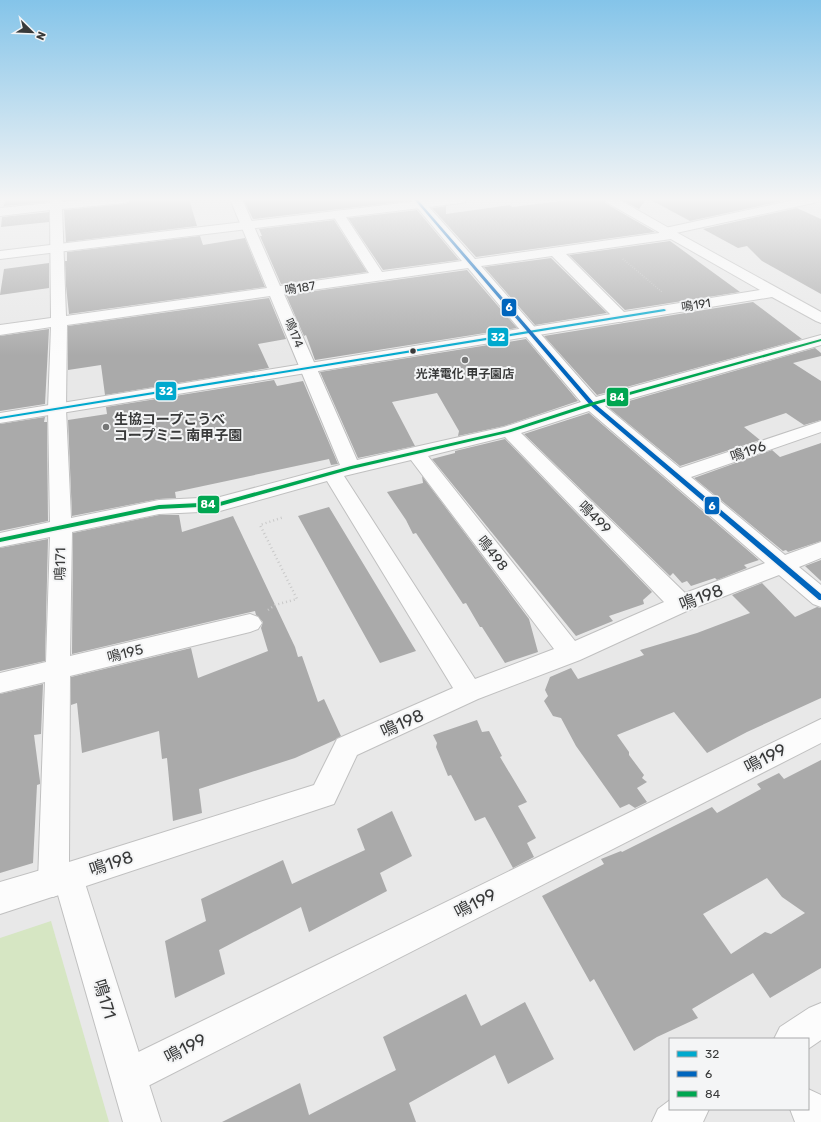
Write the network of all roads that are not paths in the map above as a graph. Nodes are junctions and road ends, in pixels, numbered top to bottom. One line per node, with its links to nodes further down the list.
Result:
1 (30, 251): 9 (street)
2 (58, 251): 16 (street, 鳴171)
3 (260, 251): 12 (street, 鳴174)
4 (362, 251): 11 (street)
5 (463, 251): 10 (street)
6 (552, 251): 10 (street, 鳴187)
7 (555, 251): 14 (street)
8 (702, 251): 13 (street)
9 (0, 255)
10 (472, 262): 11 (street, 鳴187); 18 (street)
11 (378, 276): 12 (street, 鳴187)
12 (277, 291): 16 (street, 鳴187); 20 (street, 鳴174)
13 (776, 292): 14 (street, 鳴191); 15 (street)
14 (621, 317): 18 (street, 鳴191)
15 (821, 318)
16 (59, 322): 17 (street, 鳴187); 22 (street, 鳴171)
17 (0, 330)
18 (529, 332): 20 (street, 鳴191); 21 (street)
19 (821, 340): 21 (street)
20 (308, 367): 22 (street, 鳴191); 27 (street, 鳴174)
21 (592, 404): 25 (street); 28 (street)
22 (57, 409): 23 (street, 鳴191); 29 (street, 鳴171)
23 (0, 418)
24 (821, 426): 28 (street, 鳴196)
25 (509, 431): 26 (street); 34 (street, 鳴499)
26 (416, 453): 27 (street); 36 (street, 鳴498)
27 (341, 470): 29 (street); 39 (street, 鳴174)
28 (676, 476): 32 (street)
29 (61, 528): 30 (street); 37 (street, 鳴171)
30 (0, 540)
31 (821, 550): 32 (street, 鳴198)
32 (784, 565): 33 (street); 34 (street, 鳴198)
33 (821, 598)
34 (681, 604): 36 (street, 鳴198)
35 (250, 623): 37 (street, 鳴195)
36 (571, 653): 39 (street, 鳴198)
37 (58, 670): 38 (street, 鳴195); 41 (street, 鳴171)
38 (0, 683)
39 (469, 692): 41 (street, 鳴198)
40 (821, 730): 45 (street, 鳴199)
41 (60, 880): 42 (street, 鳴198); 45 (street, 鳴171)
42 (0, 898)
43 (821, 1020): 44 (street)
44 (794, 1038)
45 (128, 1076): 48 (street, 鳴171)
46 (809, 1109): 50 (street)
47 (689, 1110): 49 (street)
48 (142, 1122)
49 (671, 1122)
50 (818, 1122)

